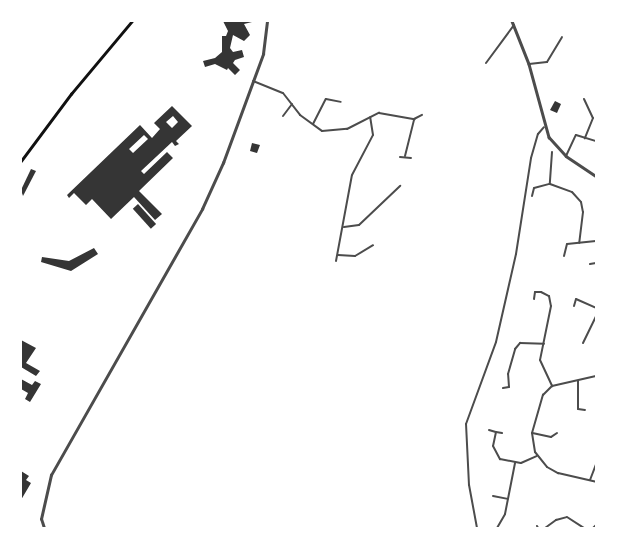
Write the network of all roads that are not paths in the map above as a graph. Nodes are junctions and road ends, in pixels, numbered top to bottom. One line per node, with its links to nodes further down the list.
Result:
1 (132, 21): 27 (main road)
2 (267, 21): 8 (street)
3 (512, 21): 4 (street)
4 (514, 25): 6 (street); 7 (street)
5 (562, 37): 7 (street)
6 (486, 63)
7 (529, 64): 19 (street)
8 (253, 81): 13 (street); 69 (street)
9 (324, 93): 11 (street)
10 (584, 98): 20 (street)
11 (326, 99): 12 (street); 18 (street)
12 (341, 102)
13 (292, 104): 15 (street); 18 (street)
14 (422, 115): 17 (street)
15 (283, 116)
16 (370, 117): 17 (street); 18 (street); 32 (street)
17 (414, 119): 23 (street)
18 (313, 124)
19 (544, 127): 24 (street); 70 (street)
20 (585, 138): 21 (street); 24 (street)
21 (596, 141)
22 (552, 152): 29 (street)
23 (405, 156): 25 (street); 26 (street)
24 (566, 156): 28 (street)
25 (400, 157)
26 (411, 158)
27 (21, 161)
28 (596, 176)
29 (550, 184): 31 (street); 34 (street)
30 (400, 186): 32 (street)
31 (532, 196)
32 (343, 227): 36 (street)
33 (596, 241): 34 (street)
34 (579, 243): 37 (street)
35 (373, 245): 36 (street)
36 (338, 255): 38 (street)
37 (564, 256)
38 (336, 261)
39 (590, 264): 40 (street)
40 (596, 264)
41 (534, 298): 48 (street)
42 (574, 306): 43 (street)
43 (596, 308)
44 (596, 316): 46 (street)
45 (581, 334): 46 (street)
46 (585, 336): 47 (street)
47 (583, 343)
48 (544, 344): 51 (street); 52 (street)
49 (596, 376): 50 (street)
50 (578, 381): 51 (street); 53 (street)
51 (552, 386): 57 (street)
52 (503, 388)
53 (585, 410)
54 (489, 430): 55 (street)
55 (496, 432): 56 (street); 62 (street)
56 (502, 433)
57 (532, 433): 59 (street); 61 (street)
58 (557, 433): 59 (street)
59 (552, 437): 60 (street)
60 (554, 443)
61 (537, 456): 62 (street); 64 (street)
62 (515, 463): 67 (street)
63 (596, 464): 64 (street)
64 (590, 481): 65 (street)
65 (596, 482)
66 (494, 496): 67 (street)
67 (508, 499): 71 (street)
68 (596, 525): 74 (street)
69 (44, 528)
70 (477, 528)
71 (497, 528)
72 (546, 528): 73 (street)
73 (584, 528)
74 (593, 528)

